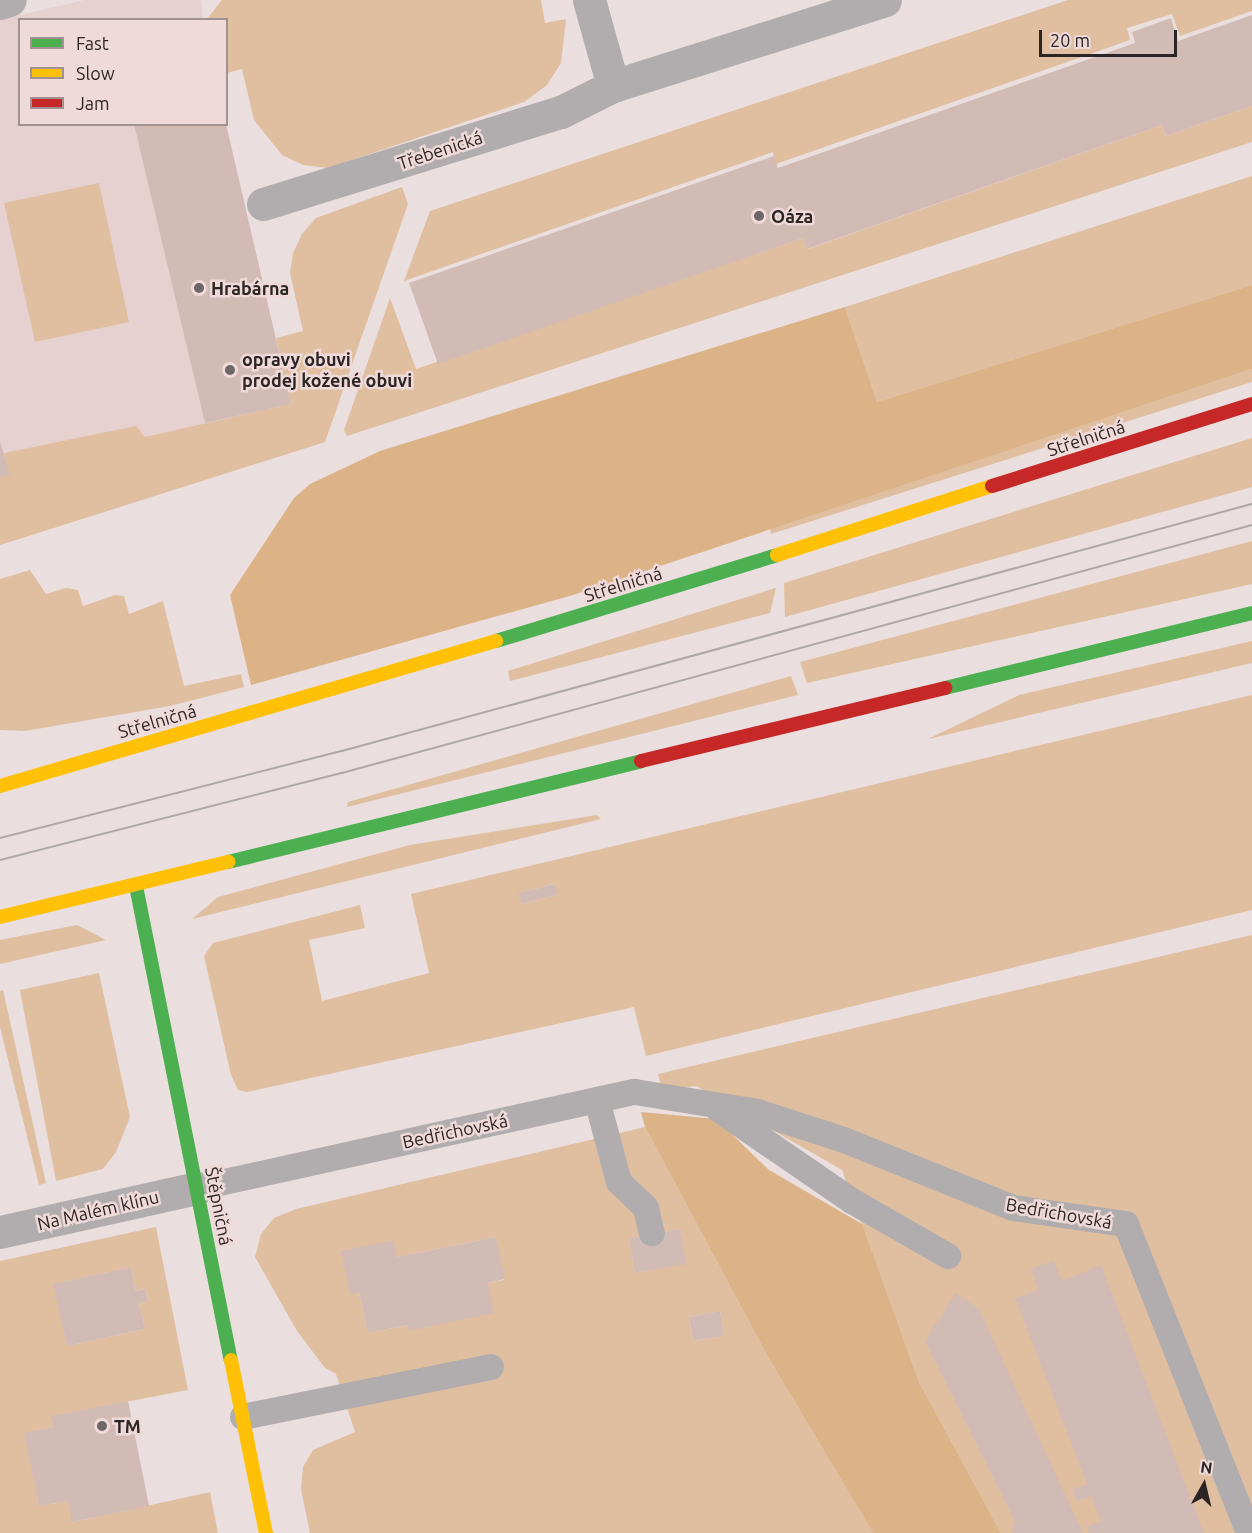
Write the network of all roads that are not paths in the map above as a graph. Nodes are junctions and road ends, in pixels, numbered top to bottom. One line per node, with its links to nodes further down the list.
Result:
1 (10, 0): 4 (street)
2 (589, 0): 5 (street)
3 (885, 0): 5 (street, Třebenická)
4 (0, 3)
5 (613, 86): 6 (street, Třebenická)
6 (262, 204)
7 (1252, 404): 9 (main road, Střelničná)
8 (1252, 614): 10 (main road)
9 (0, 786)
10 (136, 886): 11 (main road); 14 (main road, Štěpničná)
11 (0, 917)
12 (597, 1100): 13 (lane, Bedřichovská); 14 (lane, Bedřichovská); 16 (lane)
13 (713, 1106): 17 (lane, Bedřichovská); 21 (lane, Bedřichovská)
14 (197, 1188): 15 (street, Na Malém klínu); 19 (main road, Štěpničná)
15 (0, 1232)
16 (652, 1233)
17 (948, 1256)
18 (491, 1367): 19 (lane)
19 (243, 1417): 20 (main road, Štěpničná)
20 (266, 1533)
21 (1249, 1533)

